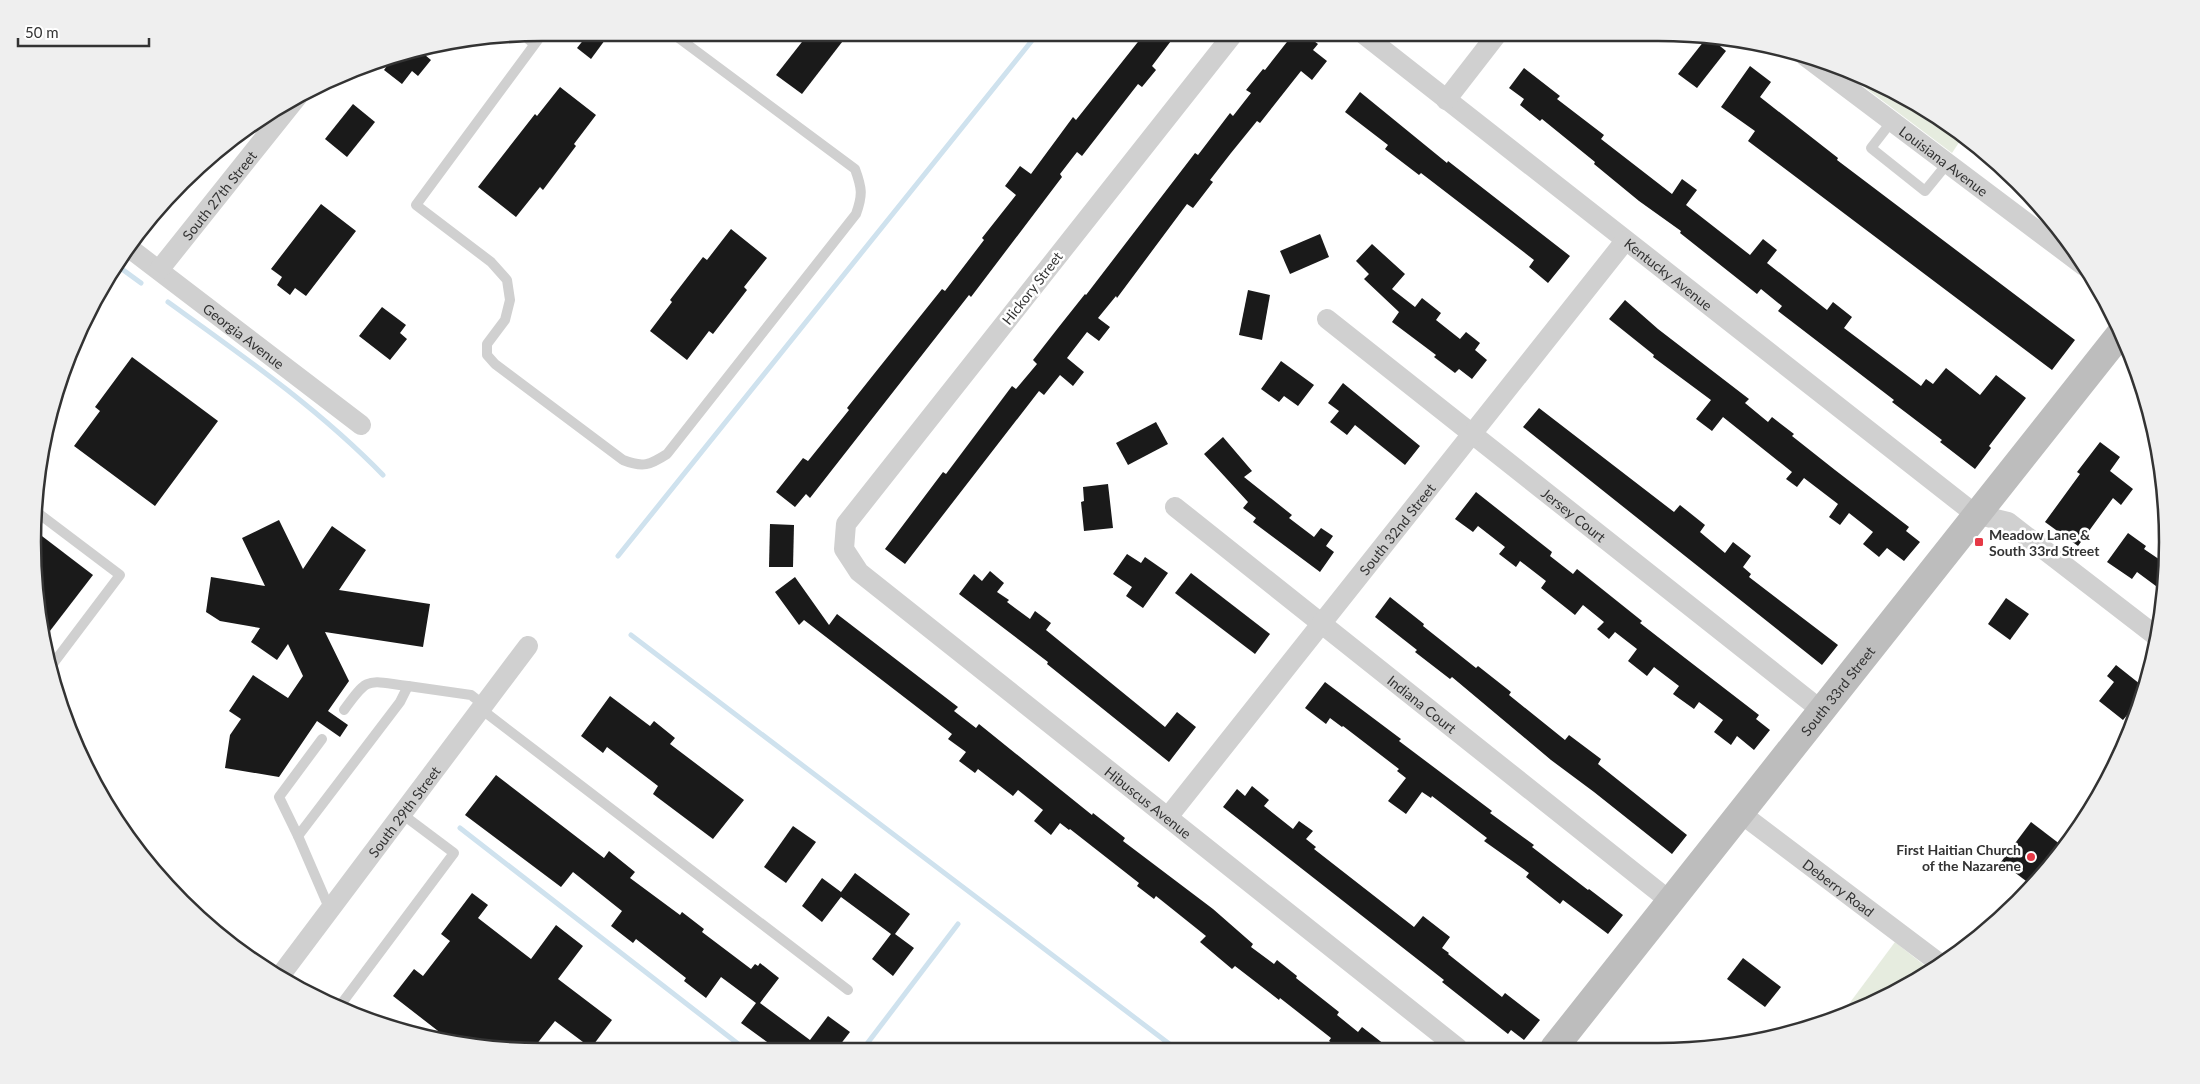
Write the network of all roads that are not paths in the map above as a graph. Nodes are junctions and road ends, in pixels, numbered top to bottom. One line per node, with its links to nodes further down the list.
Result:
1 (531, 41): 7 (lane)
2 (536, 41): 7 (lane)
3 (683, 41): 7 (lane)
4 (1228, 41): 24 (street, Hickory Street)
5 (1372, 41): 9 (street, Kentucky Avenue)
6 (1492, 41): 9 (street)
7 (534, 44)
8 (1823, 69): 11 (street, Louisiana Avenue)
9 (1446, 100): 13 (street, Kentucky Avenue)
10 (285, 113): 16 (street, South 27th Street)
11 (1892, 121): 12 (street, Louisiana Avenue); 12 (lane)
12 (1947, 164): 15 (street, Louisiana Avenue)
13 (1625, 241): 20 (street, South 32nd Street); 22 (street, Kentucky Avenue)
14 (135, 252): 16 (street, Georgia Avenue)
15 (2066, 253)
16 (159, 270): 19 (street, Georgia Avenue)
17 (1327, 320): 20 (street, Jersey Court)
18 (2116, 339): 22 (street, South 33rd Street)
19 (361, 425)
20 (1471, 433): 25 (street, South 32nd Street); 32 (street, Jersey Court)
21 (1175, 507): 25 (street, Indiana Court)
22 (1975, 514): 26 (street); 32 (street, South 33rd Street)
23 (42, 516): 28 (lane)
24 (844, 549): 36 (street, Hibuscus Avenue)
25 (1320, 623): 36 (street, South 32nd Street); 38 (street, Indiana Court)
26 (2150, 632)
27 (528, 646): 30 (street, South 29th Street)
28 (55, 660)
29 (408, 686): 30 (lane); 31 (lane); 37 (lane)
30 (483, 707): 35 (street, South 29th Street); 42 (lane)
31 (344, 710)
32 (1820, 710): 34 (street, South 33rd Street)
33 (322, 739): 37 (lane)
34 (1739, 812): 38 (street, South 33rd Street); 40 (street, Deberry Road)
35 (402, 814): 39 (street, South 29th Street); 43 (lane)
36 (1168, 817): 44 (street, Hibuscus Avenue)
37 (298, 836): 39 (lane)
38 (1670, 901): 45 (street, South 33rd Street)
39 (330, 910): 41 (street, South 29th Street)
40 (1934, 959)
41 (284, 971)
42 (848, 990)
43 (343, 1002)
44 (1452, 1043)
45 (1558, 1043)

